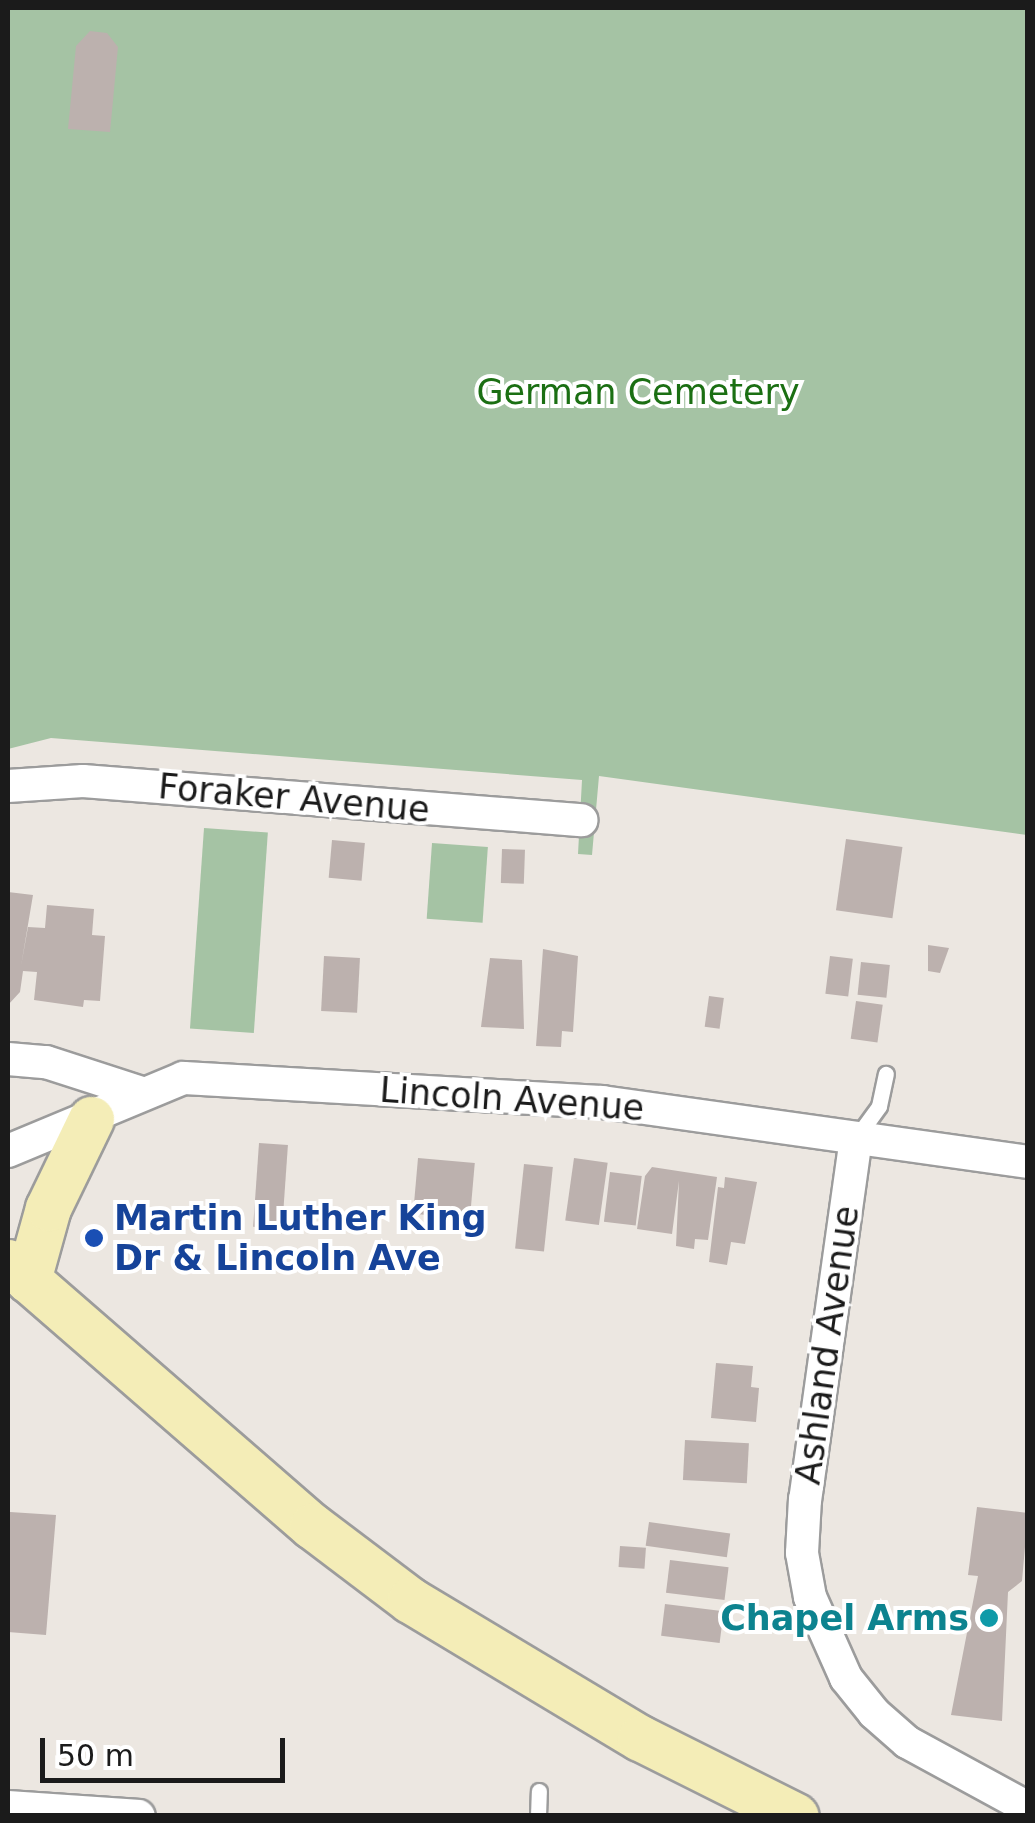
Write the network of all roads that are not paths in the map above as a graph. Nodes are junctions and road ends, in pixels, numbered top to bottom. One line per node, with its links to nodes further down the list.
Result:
1 (8, 786): 2 (street, Foraker Avenue)
2 (581, 820)
3 (8, 1059): 5 (street)
4 (886, 1074): 7 (lane)
5 (139, 1092): 6 (street, Lincoln Avenue); 7 (street, Lincoln Avenue)
6 (91, 1119): 8 (street, Lincoln Avenue); 10 (main road)
7 (856, 1138): 9 (street, Lincoln Avenue); 13 (street, Ashland Avenue)
8 (8, 1151)
9 (1028, 1162)
10 (18, 1271): 16 (main road)
11 (539, 1791): 15 (lane)
12 (8, 1807): 14 (street)
13 (1028, 1808)
14 (139, 1816)
15 (538, 1816)
16 (796, 1816)

